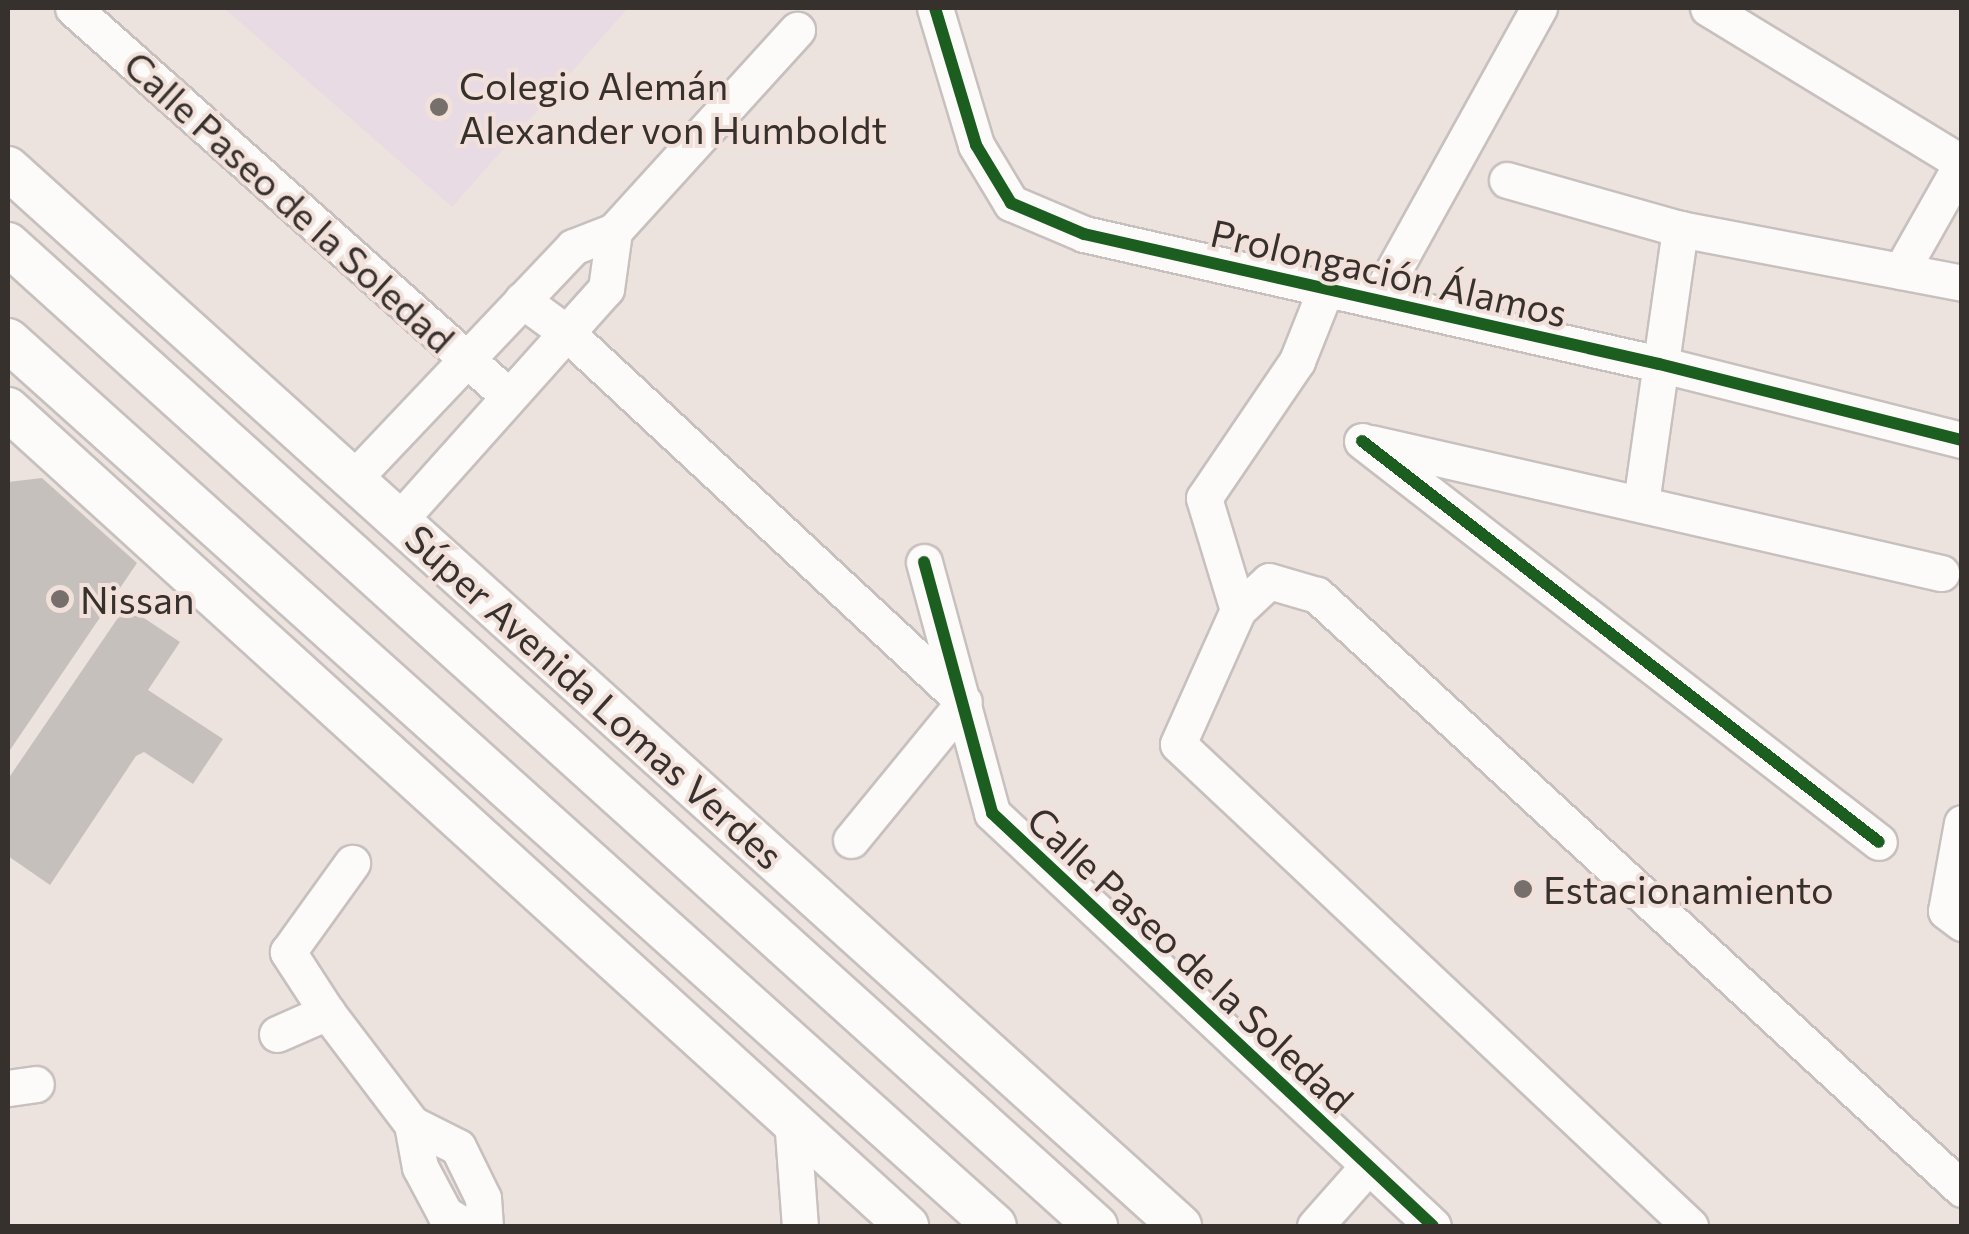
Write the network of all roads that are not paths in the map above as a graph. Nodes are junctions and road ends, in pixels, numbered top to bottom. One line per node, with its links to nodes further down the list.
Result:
1 (73, 8): 20 (street, Calle Paseo de la Soledad)
2 (935, 8): 13 (street, Prolongación Álamos)
3 (1538, 8): 16 (street)
4 (1708, 8): 11 (street)
5 (797, 30): 9 (street)
6 (8, 168): 19 (main road, Súper Avenida Lomas Verdes)
7 (1508, 180): 8 (street)
8 (1680, 230): 11 (street); 21 (street)
9 (614, 231): 15 (street); 17 (street)
10 (8, 244): 14 (main road, Súper Avenida Lomas Verdes)
11 (1901, 271): 12 (street)
12 (1962, 283)
13 (1326, 288): 16 (street, Prolongación Álamos); 32 (street)
14 (69, 299): 19 (main road); 50 (main road, Súper Avenida Lomas Verdes)
15 (522, 300): 17 (street); 20 (street)
16 (1377, 300): 21 (street, Prolongación Álamos)
17 (567, 333): 22 (street); 33 (street)
18 (8, 340): 26 (main road)
19 (202, 343): 25 (main road, Súper Avenida Lomas Verdes)
20 (467, 357): 22 (street, Calle Paseo de la Soledad); 25 (street)
21 (1659, 364): 24 (street, Prolongación Álamos); 27 (street)
22 (508, 395): 28 (street)
23 (8, 409): 30 (main road)
24 (1962, 440)
25 (354, 478): 28 (main road, Súper Avenida Lomas Verdes)
26 (163, 482): 30 (main road); 49 (main road)
27 (1641, 504): 31 (street); 36 (street)
28 (400, 519): 51 (main road, Súper Avenida Lomas Verdes)
29 (924, 562): 33 (street, Calle Paseo de la Soledad)
30 (191, 570): 41 (main road)
31 (1940, 573)
32 (1238, 610): 44 (street); 54 (street)
33 (964, 702): 35 (street); 43 (street, Calle Paseo de la Soledad)
34 (1962, 822): 38 (street)
35 (851, 840)
36 (1878, 842)
37 (352, 863): 39 (street)
38 (1962, 922)
39 (326, 1012): 40 (street); 42 (street)
40 (277, 1034)
41 (792, 1118): 47 (street); 48 (main road)
42 (412, 1124): 45 (street); 46 (street)
43 (1368, 1166): 52 (street); 53 (street, Calle Paseo de la Soledad)
44 (1962, 1189)
45 (465, 1226)
46 (484, 1226)
47 (800, 1226)
48 (907, 1226)
49 (995, 1226)
50 (1096, 1226)
51 (1180, 1226)
52 (1316, 1226)
53 (1432, 1226)
54 (1690, 1226)

